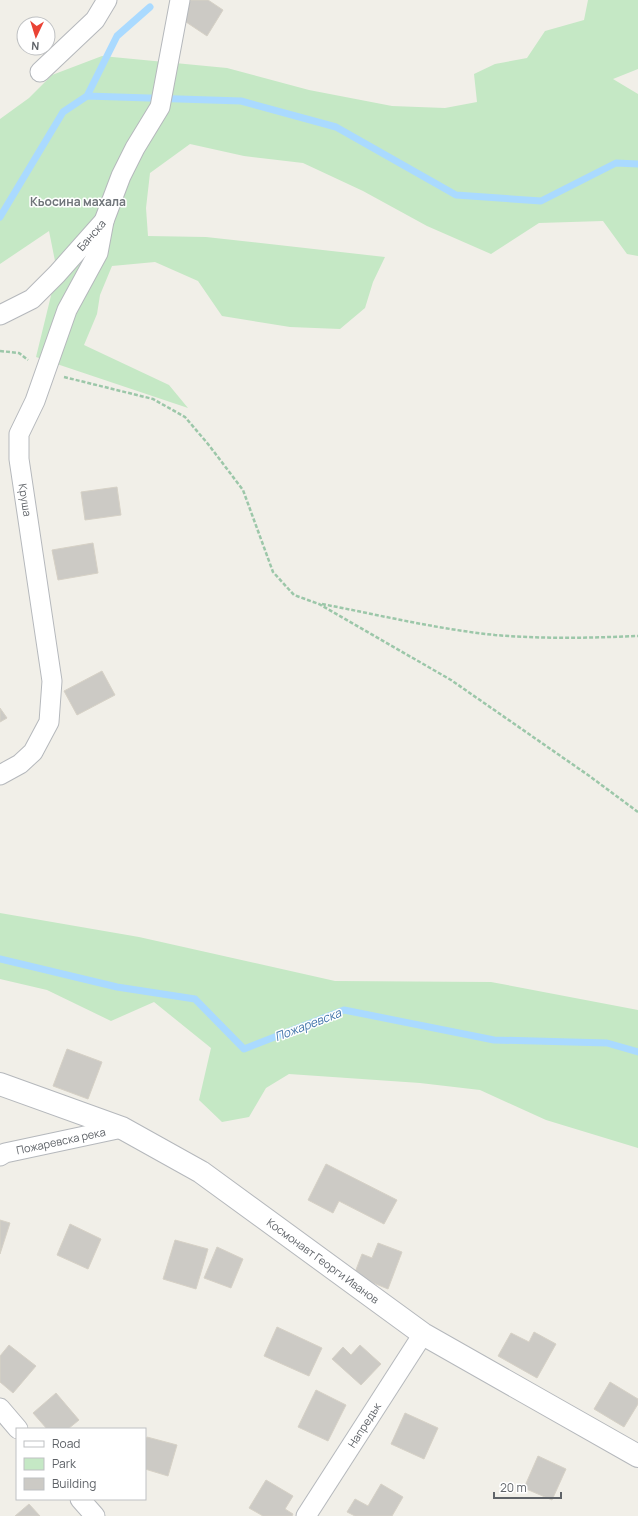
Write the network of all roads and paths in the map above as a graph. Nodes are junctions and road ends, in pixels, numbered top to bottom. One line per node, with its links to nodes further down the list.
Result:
1 (107, 0): 3 (street)
2 (180, 0): 4 (street, Банска)
3 (40, 72)
4 (104, 221): 5 (street, Банска); 7 (street, Круша)
5 (0, 314)
6 (0, 351): 7 (path)
7 (46, 373): 8 (path); 10 (street, Круша)
8 (319, 604): 9 (path); 11 (path)
9 (638, 636)
10 (0, 775)
11 (638, 812)
12 (0, 1084): 13 (street, Космонавт Георги Иванов)
13 (122, 1128): 14 (street, Пожаревска река); 15 (street, Космонавт Георги Иванов)
14 (0, 1156)
15 (423, 1334): 18 (street, Космонавт Георги Иванов); 21 (street, Напредък)
16 (0, 1408): 17 (street)
17 (17, 1428)
18 (638, 1456)
19 (81, 1500): 20 (street)
20 (95, 1516)
21 (306, 1516)

